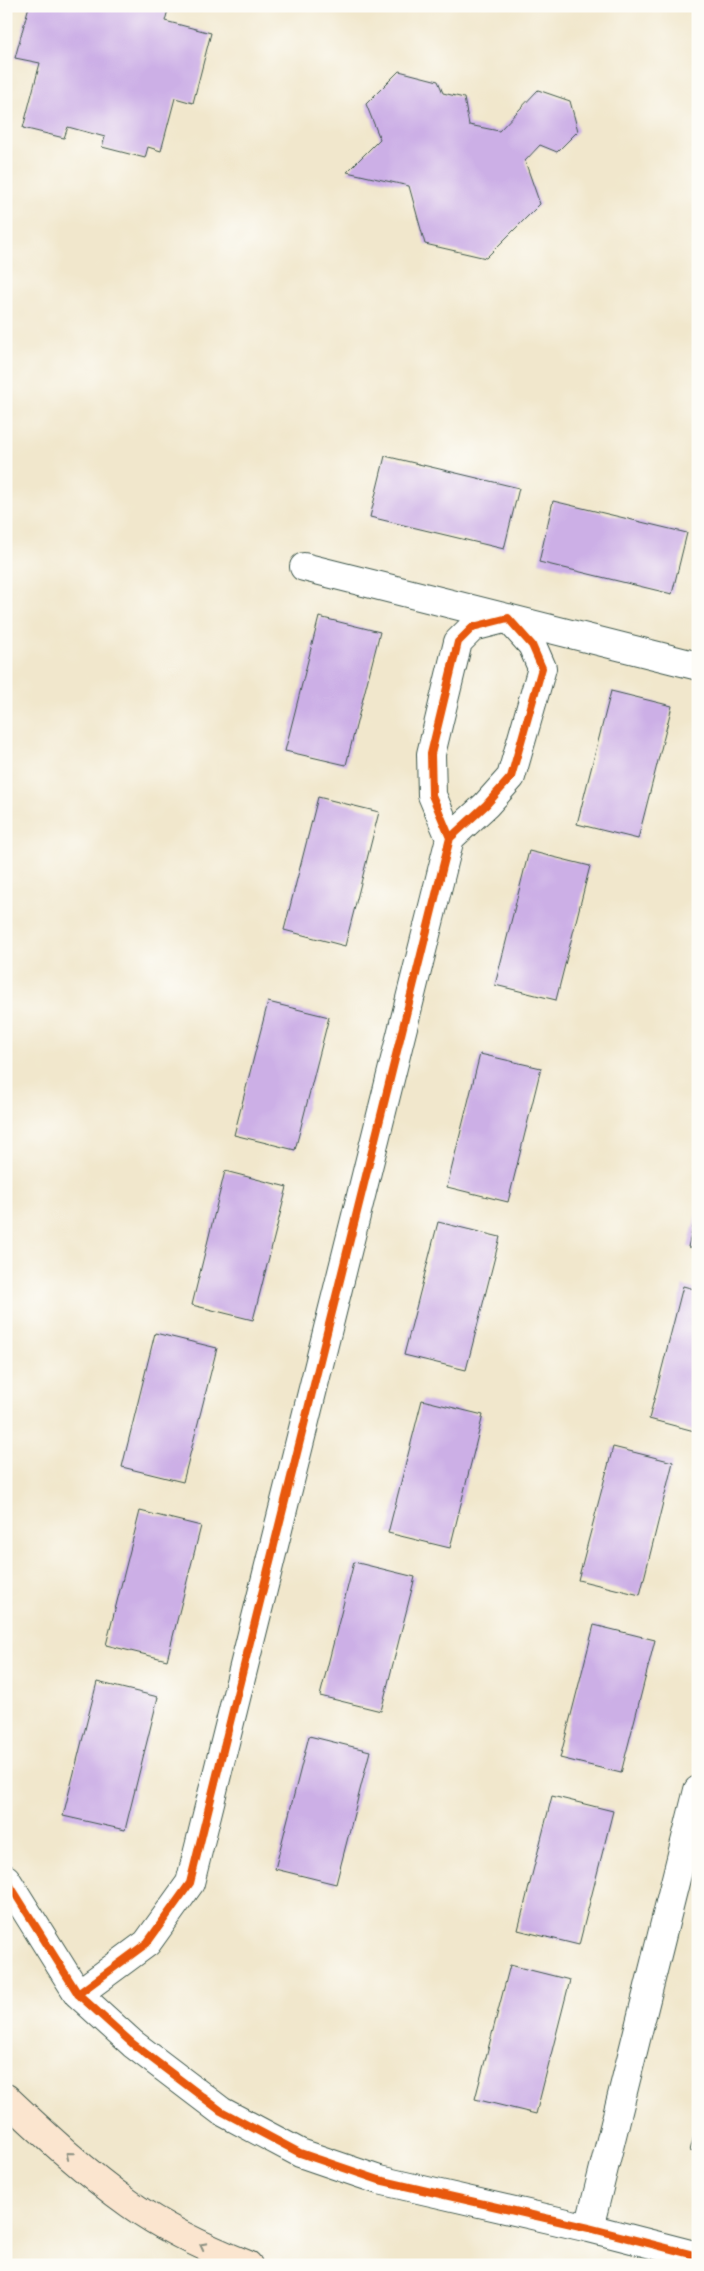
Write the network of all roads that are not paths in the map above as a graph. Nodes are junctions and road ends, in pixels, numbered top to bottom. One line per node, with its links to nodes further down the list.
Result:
1 (304, 567): 2 (street)
2 (508, 618): 3 (street); 4 (street); 4 (street)
3 (698, 666)
4 (450, 838): 7 (street)
5 (698, 1790): 9 (street)
6 (6, 1878): 7 (street)
7 (78, 1994): 9 (street)
8 (6, 2098): 11 (main road, one-way to 8)
9 (589, 2228): 10 (street)
10 (698, 2256)
11 (248, 2265)

